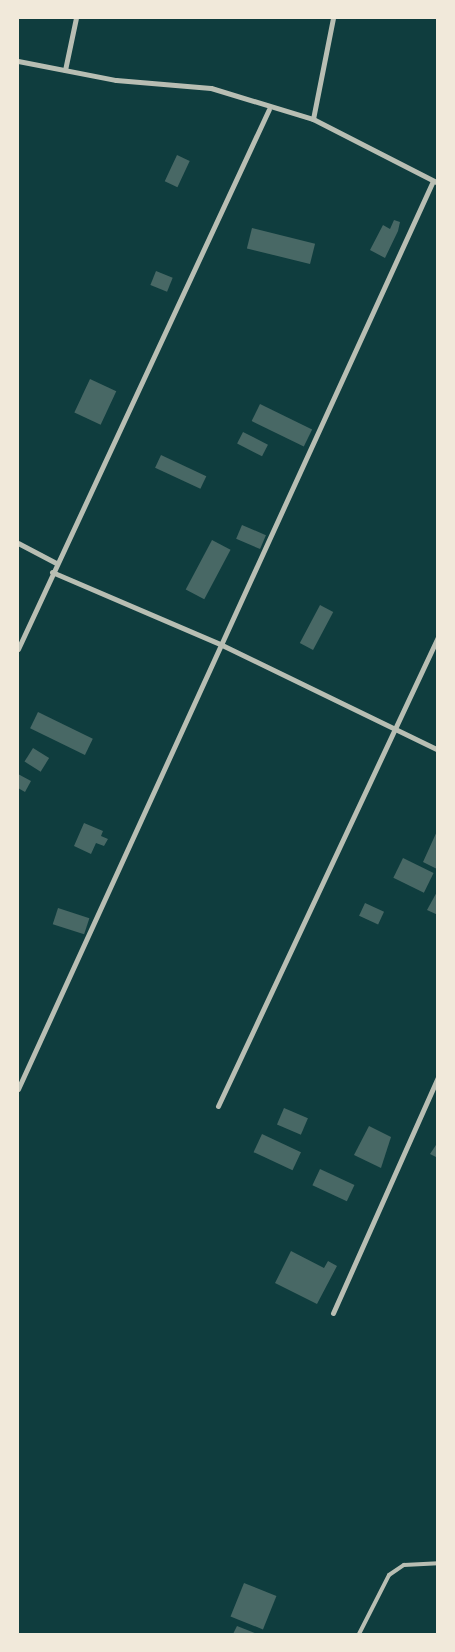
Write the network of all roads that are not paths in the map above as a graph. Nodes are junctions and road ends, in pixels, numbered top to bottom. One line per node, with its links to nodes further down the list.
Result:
1 (76, 18): 4 (street)
2 (333, 18): 6 (street)
3 (18, 61): 4 (street)
4 (65, 70): 5 (street)
5 (269, 109): 6 (street); 9 (street)
6 (313, 119): 7 (street)
7 (435, 182): 12 (street)
8 (18, 543): 9 (street)
9 (56, 564): 10 (street)
10 (52, 572): 12 (street); 13 (street)
11 (438, 637): 14 (street)
12 (222, 645): 14 (street); 17 (street)
13 (18, 649)
14 (394, 726): 15 (street); 18 (street)
15 (438, 750)
16 (438, 1077): 19 (street)
17 (18, 1089)
18 (218, 1106)
19 (333, 1312)
20 (438, 1563): 21 (lane)
21 (359, 1634)

